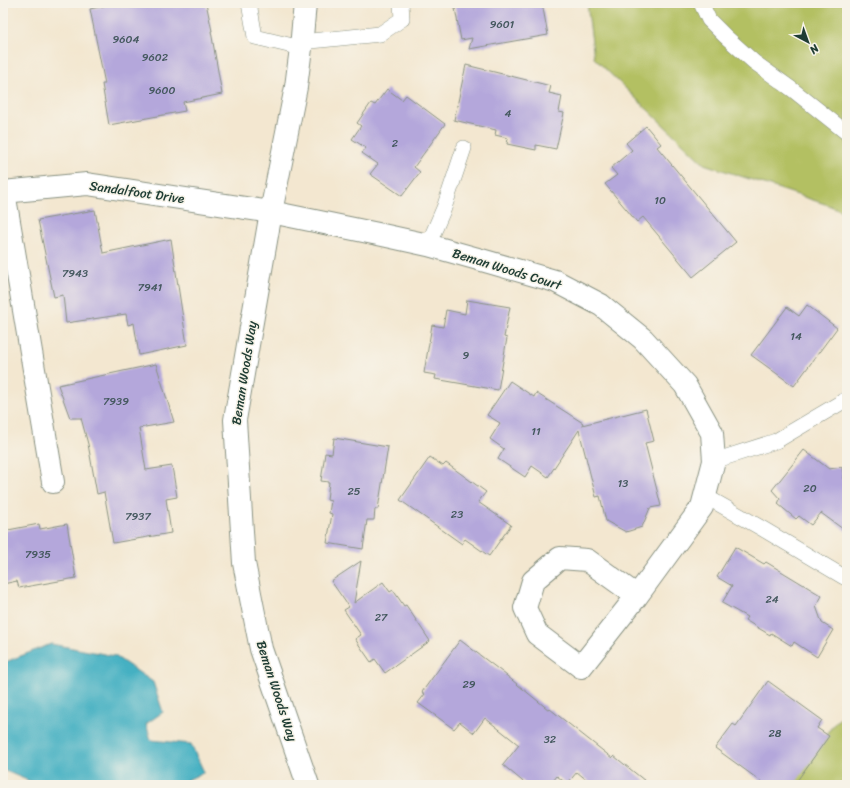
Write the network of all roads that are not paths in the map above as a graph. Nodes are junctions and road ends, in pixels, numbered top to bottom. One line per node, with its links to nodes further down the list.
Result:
1 (249, 3): 5 (lane)
2 (304, 3): 5 (street, Beman Woods Way)
3 (400, 3): 5 (lane)
4 (701, 3): 6 (lane)
5 (301, 45): 9 (street, Beman Woods Way)
6 (847, 133)
7 (464, 148): 10 (lane)
8 (3, 192): 9 (street, Sandalfoot Drive); 13 (street)
9 (271, 212): 10 (street, Beman Woods Court); 17 (street, Beman Woods Way)
10 (428, 245): 12 (street, Beman Woods Court)
11 (847, 399): 12 (lane)
12 (714, 461): 14 (street, Beman Woods Court)
13 (53, 482)
14 (705, 496): 15 (lane); 16 (street, Beman Woods Court)
15 (844, 577)
16 (637, 596): 16 (street, Beman Woods Court)
17 (308, 785)

